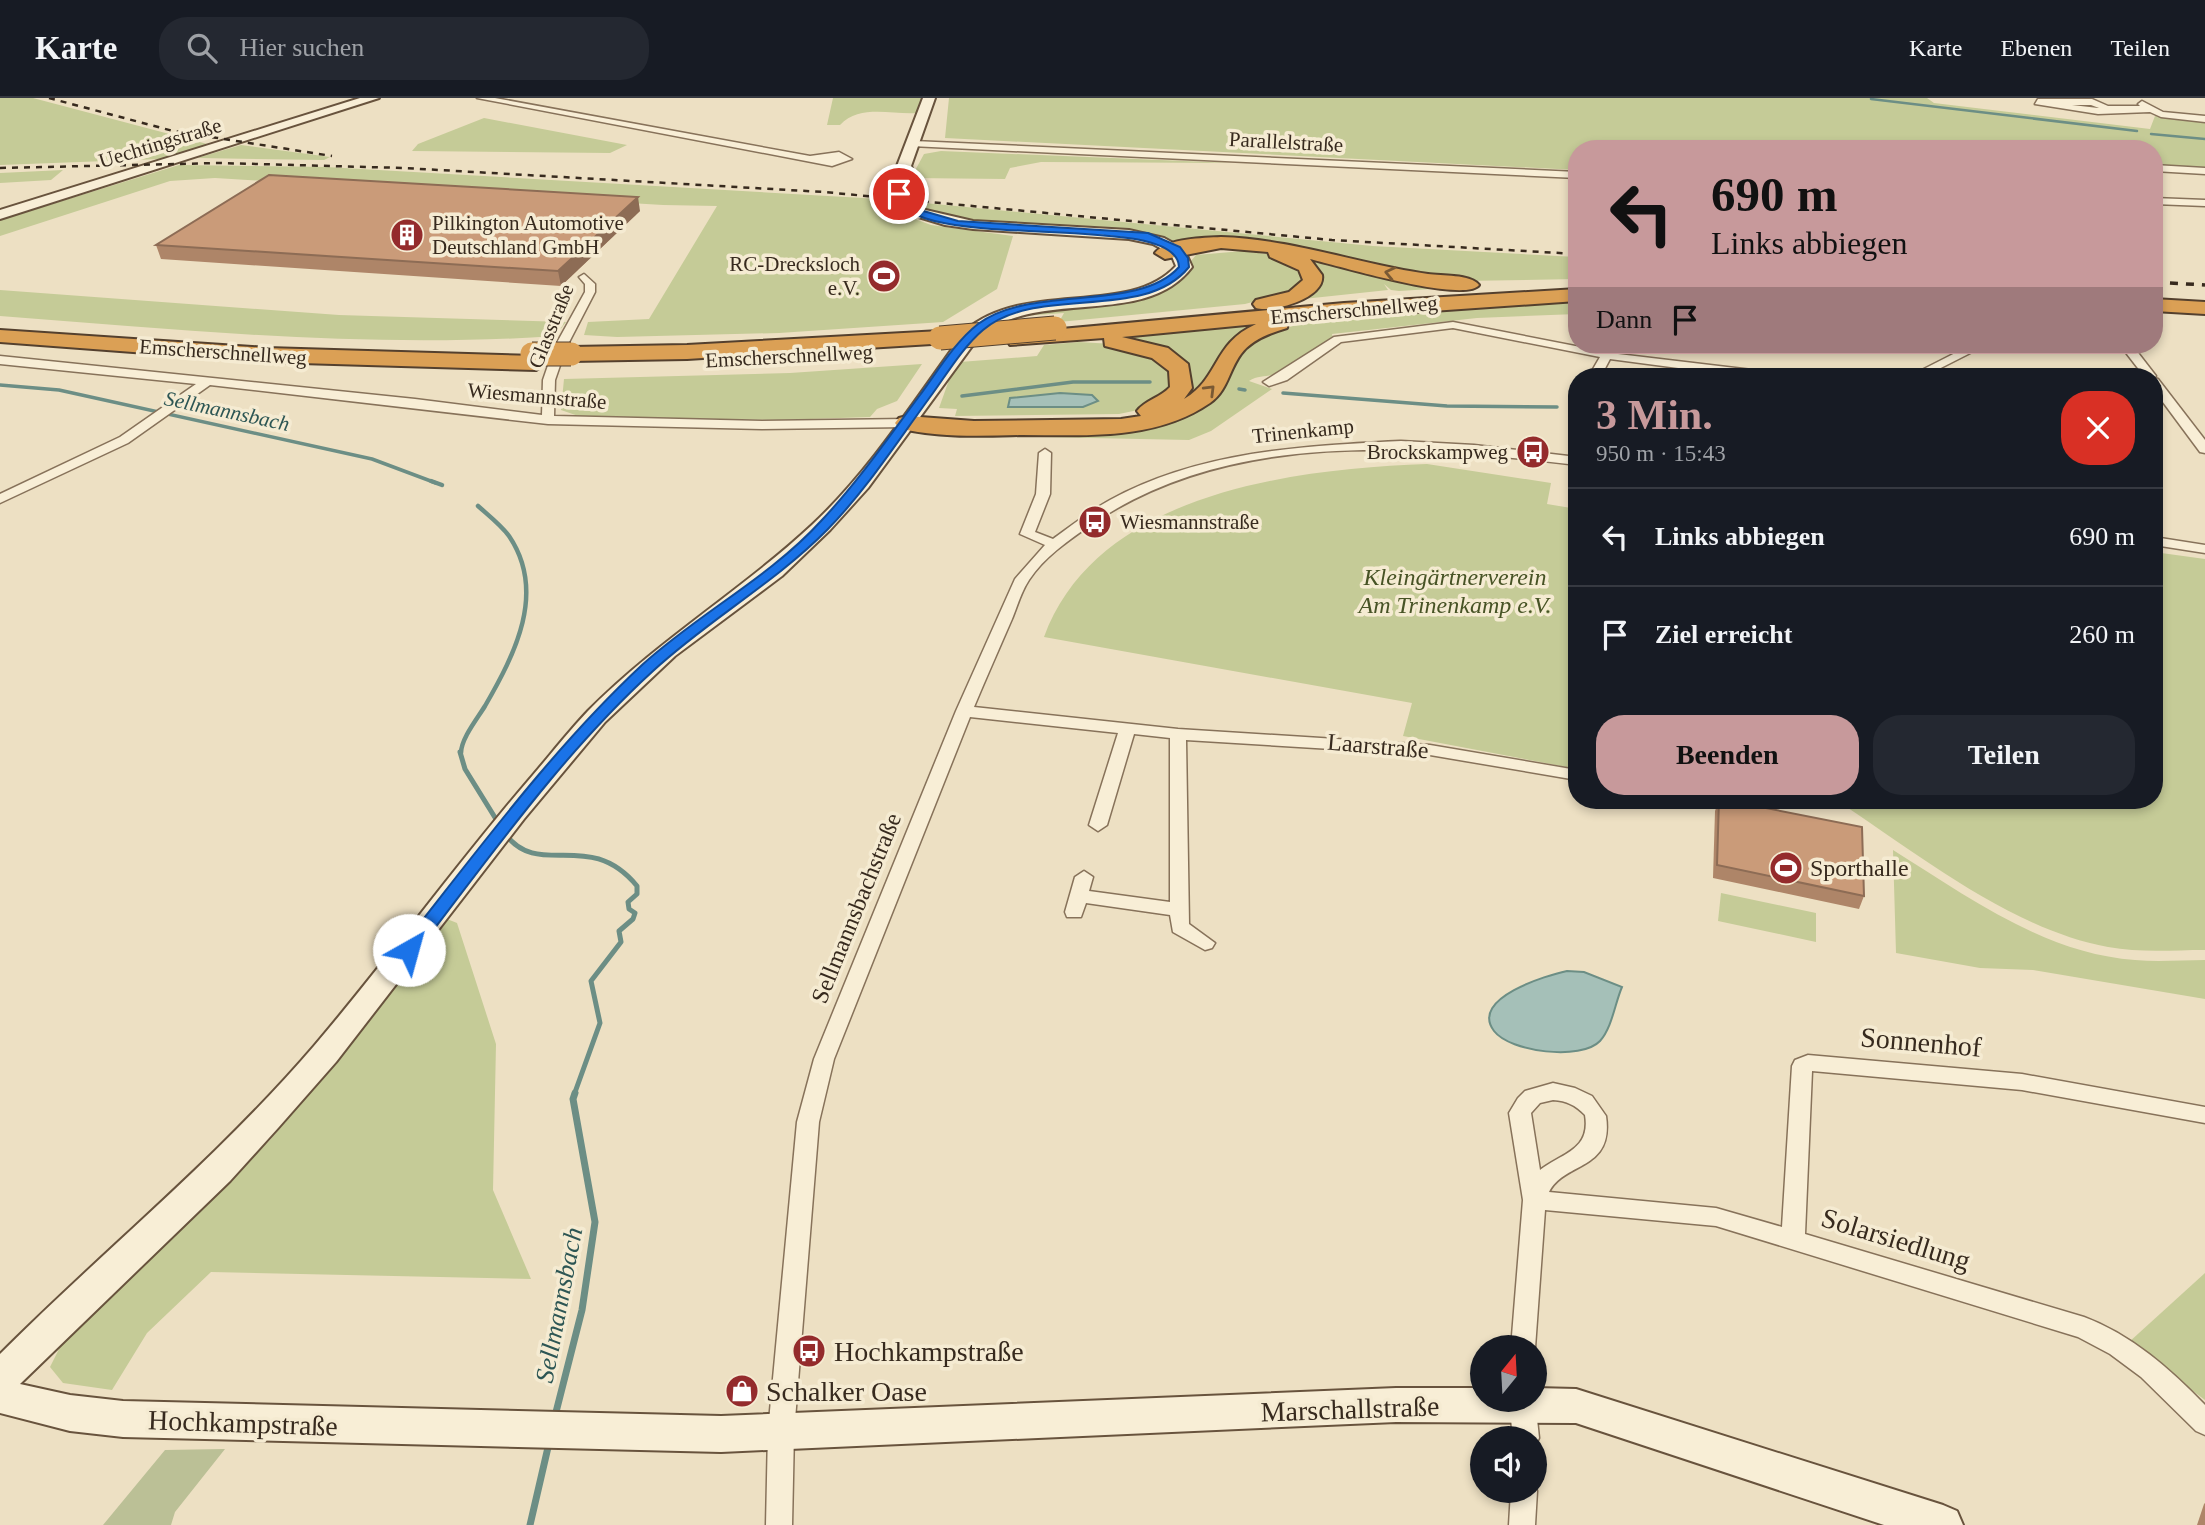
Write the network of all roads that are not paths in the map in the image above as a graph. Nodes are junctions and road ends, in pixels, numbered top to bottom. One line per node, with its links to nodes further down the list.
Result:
1 (373, 98): 17 (street, Uechtingstraße)
2 (481, 98): 9 (street)
3 (2133, 98): 6 (street)
4 (928, 102): 8 (street)
5 (2107, 109): 5 (street); 6 (street)
6 (2151, 109): 7 (street)
7 (2205, 119)
8 (919, 145): 12 (street); 13 (street, Parallelstraße)
9 (810, 159)
10 (2163, 168): 11 (street)
11 (2205, 170)
12 (906, 171): 16 (street, bridge)
13 (1568, 175)
14 (2163, 201): 15 (street)
15 (2205, 203)
16 (917, 212): 18 (street)
17 (0, 215)
18 (1174, 252): 21 (highway, one-way to 18); 28 (highway); 53 (street)
19 (584, 277): 47 (street, Glasstraße)
20 (1568, 287): 21 (highway, Emscherschnellweg)
21 (1555, 288): 28 (highway, Emscherschnellweg)
22 (1568, 296): 27 (highway, Emscherschnellweg)
23 (2163, 298): 24 (highway)
24 (2205, 300)
25 (2163, 305): 26 (highway)
26 (2205, 307)
27 (1344, 309): 30 (highway, Emscherschnellweg); 53 (highway, one-way to 27)
28 (1216, 313): 30 (highway, Emscherschnellweg)
29 (0, 327): 39 (highway, Emscherschnellweg)
30 (1051, 335): 32 (highway, Emscherschnellweg, bridge); 32 (highway, Emscherschnellweg); 53 (highway)
31 (0, 336): 39 (highway, Emscherschnellweg)
32 (936, 343): 39 (highway, Emscherschnellweg)
33 (1568, 348): 46 (street)
34 (1596, 354): 38 (street)
35 (1609, 354): 38 (street)
36 (1961, 354): 43 (street)
37 (2133, 354): 44 (street)
38 (1606, 356): 41 (street); 42 (street)
39 (534, 358)
40 (0, 360): 45 (street, Wiesmannstraße)
41 (1599, 368)
42 (1704, 368)
43 (1933, 368)
44 (2144, 368)
45 (207, 382): 51 (street, Wiesmannstraße); 57 (street)
46 (1269, 382)
47 (547, 391): 51 (street, Glasstraße); 52 (street, Glasstraße)
48 (2163, 394): 50 (street)
49 (2163, 404): 50 (street)
50 (2171, 404): 54 (street)
51 (519, 418): 52 (street, Wiesmannstraße)
52 (548, 420): 53 (street, Wiesmannstraße)
53 (907, 423): 65 (street)
54 (2205, 449)
55 (1045, 453): 59 (street)
56 (1568, 460): 59 (street, Trinenkamp)
57 (0, 499)
58 (2163, 542): 60 (street)
59 (1054, 544): 61 (street, Sellmannsbachstraße)
60 (2205, 549)
61 (964, 711): 62 (street, Laarstraße); 78 (street, Sellmannsbachstraße)
62 (1127, 730): 63 (street, Laarstraße); 66 (street)
63 (1178, 734): 64 (street, Laarstraße); 68 (street)
64 (1568, 773)
65 (515, 813): 74 (street)
66 (1098, 825)
67 (1084, 877): 68 (street)
68 (1177, 909): 69 (street)
69 (1205, 943)
70 (2205, 1115): 72 (street, Sonnenhof)
71 (1534, 1200): 71 (street); 72 (street, Solarsiedlung); 73 (street)
72 (1793, 1238): 77 (street, Solarsiedlung)
73 (1524, 1335)
74 (0, 1379)
75 (0, 1396): 79 (street, Hochkampstraße)
76 (1523, 1415): 78 (street, Marschallstraße); 83 (street, Marschallstraße)
77 (2205, 1423)
78 (781, 1432): 79 (street, Hochkampstraße); 81 (street, Sellmannsbachstraße)
79 (574, 1433)
80 (1523, 1503): 82 (street)
81 (779, 1525)
82 (1522, 1525)
83 (1942, 1525)

